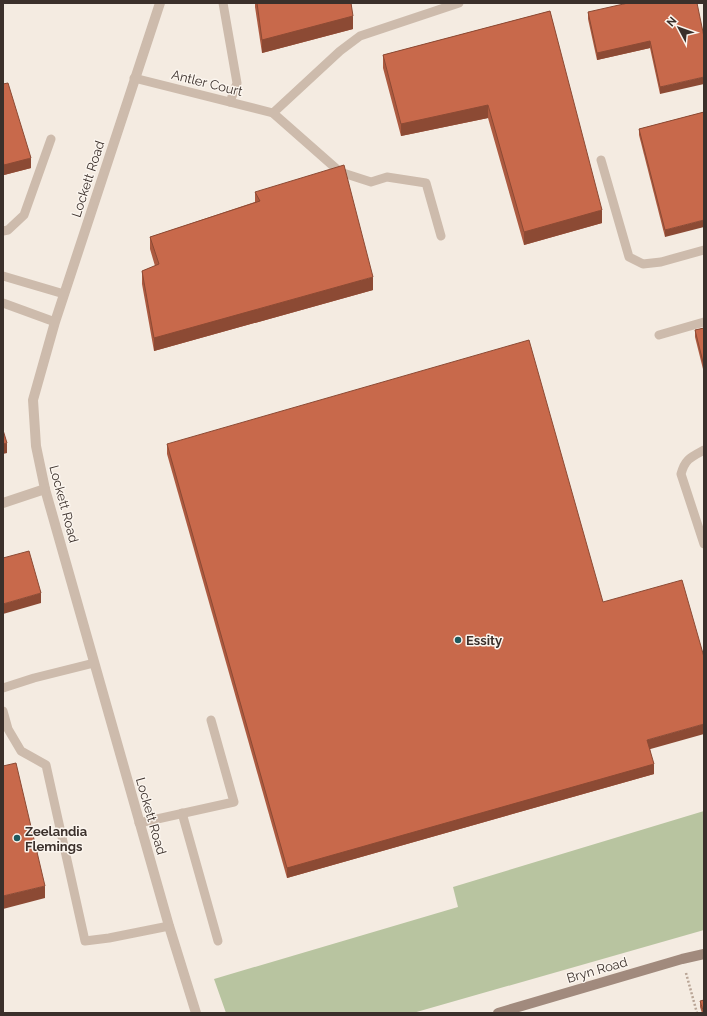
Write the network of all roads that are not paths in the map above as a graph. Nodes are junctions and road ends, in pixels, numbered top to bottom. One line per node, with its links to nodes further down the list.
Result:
1 (160, 3): 4 (street, Lockett Road)
2 (223, 3): 5 (lane)
3 (459, 3): 6 (lane)
4 (134, 78): 5 (lane, Antler Court); 13 (street, Lockett Road)
5 (230, 102): 6 (lane, Antler Court)
6 (273, 113): 10 (lane, Antler Court)
7 (51, 139): 9 (lane)
8 (601, 160): 11 (lane)
9 (3, 231)
10 (441, 236)
11 (704, 250)
12 (3, 276): 13 (lane)
13 (64, 294): 15 (street, Lockett Road)
14 (3, 303): 15 (lane)
15 (55, 322): 19 (street, Lockett Road)
16 (704, 322): 17 (lane)
17 (659, 335)
18 (704, 450): 21 (lane)
19 (45, 489): 20 (street); 22 (street, Lockett Road)
20 (3, 502)
21 (704, 544)
22 (94, 663): 23 (lane); 27 (street, Lockett Road)
23 (3, 688)
24 (3, 711): 28 (lane)
25 (211, 720): 26 (lane)
26 (182, 813): 27 (lane); 29 (lane)
27 (139, 822): 28 (street, Lockett Road)
28 (169, 926): 31 (street, Lockett Road)
29 (218, 941)
30 (704, 954): 32 (main road, Bryn Road)
31 (196, 1013)
32 (498, 1013)

